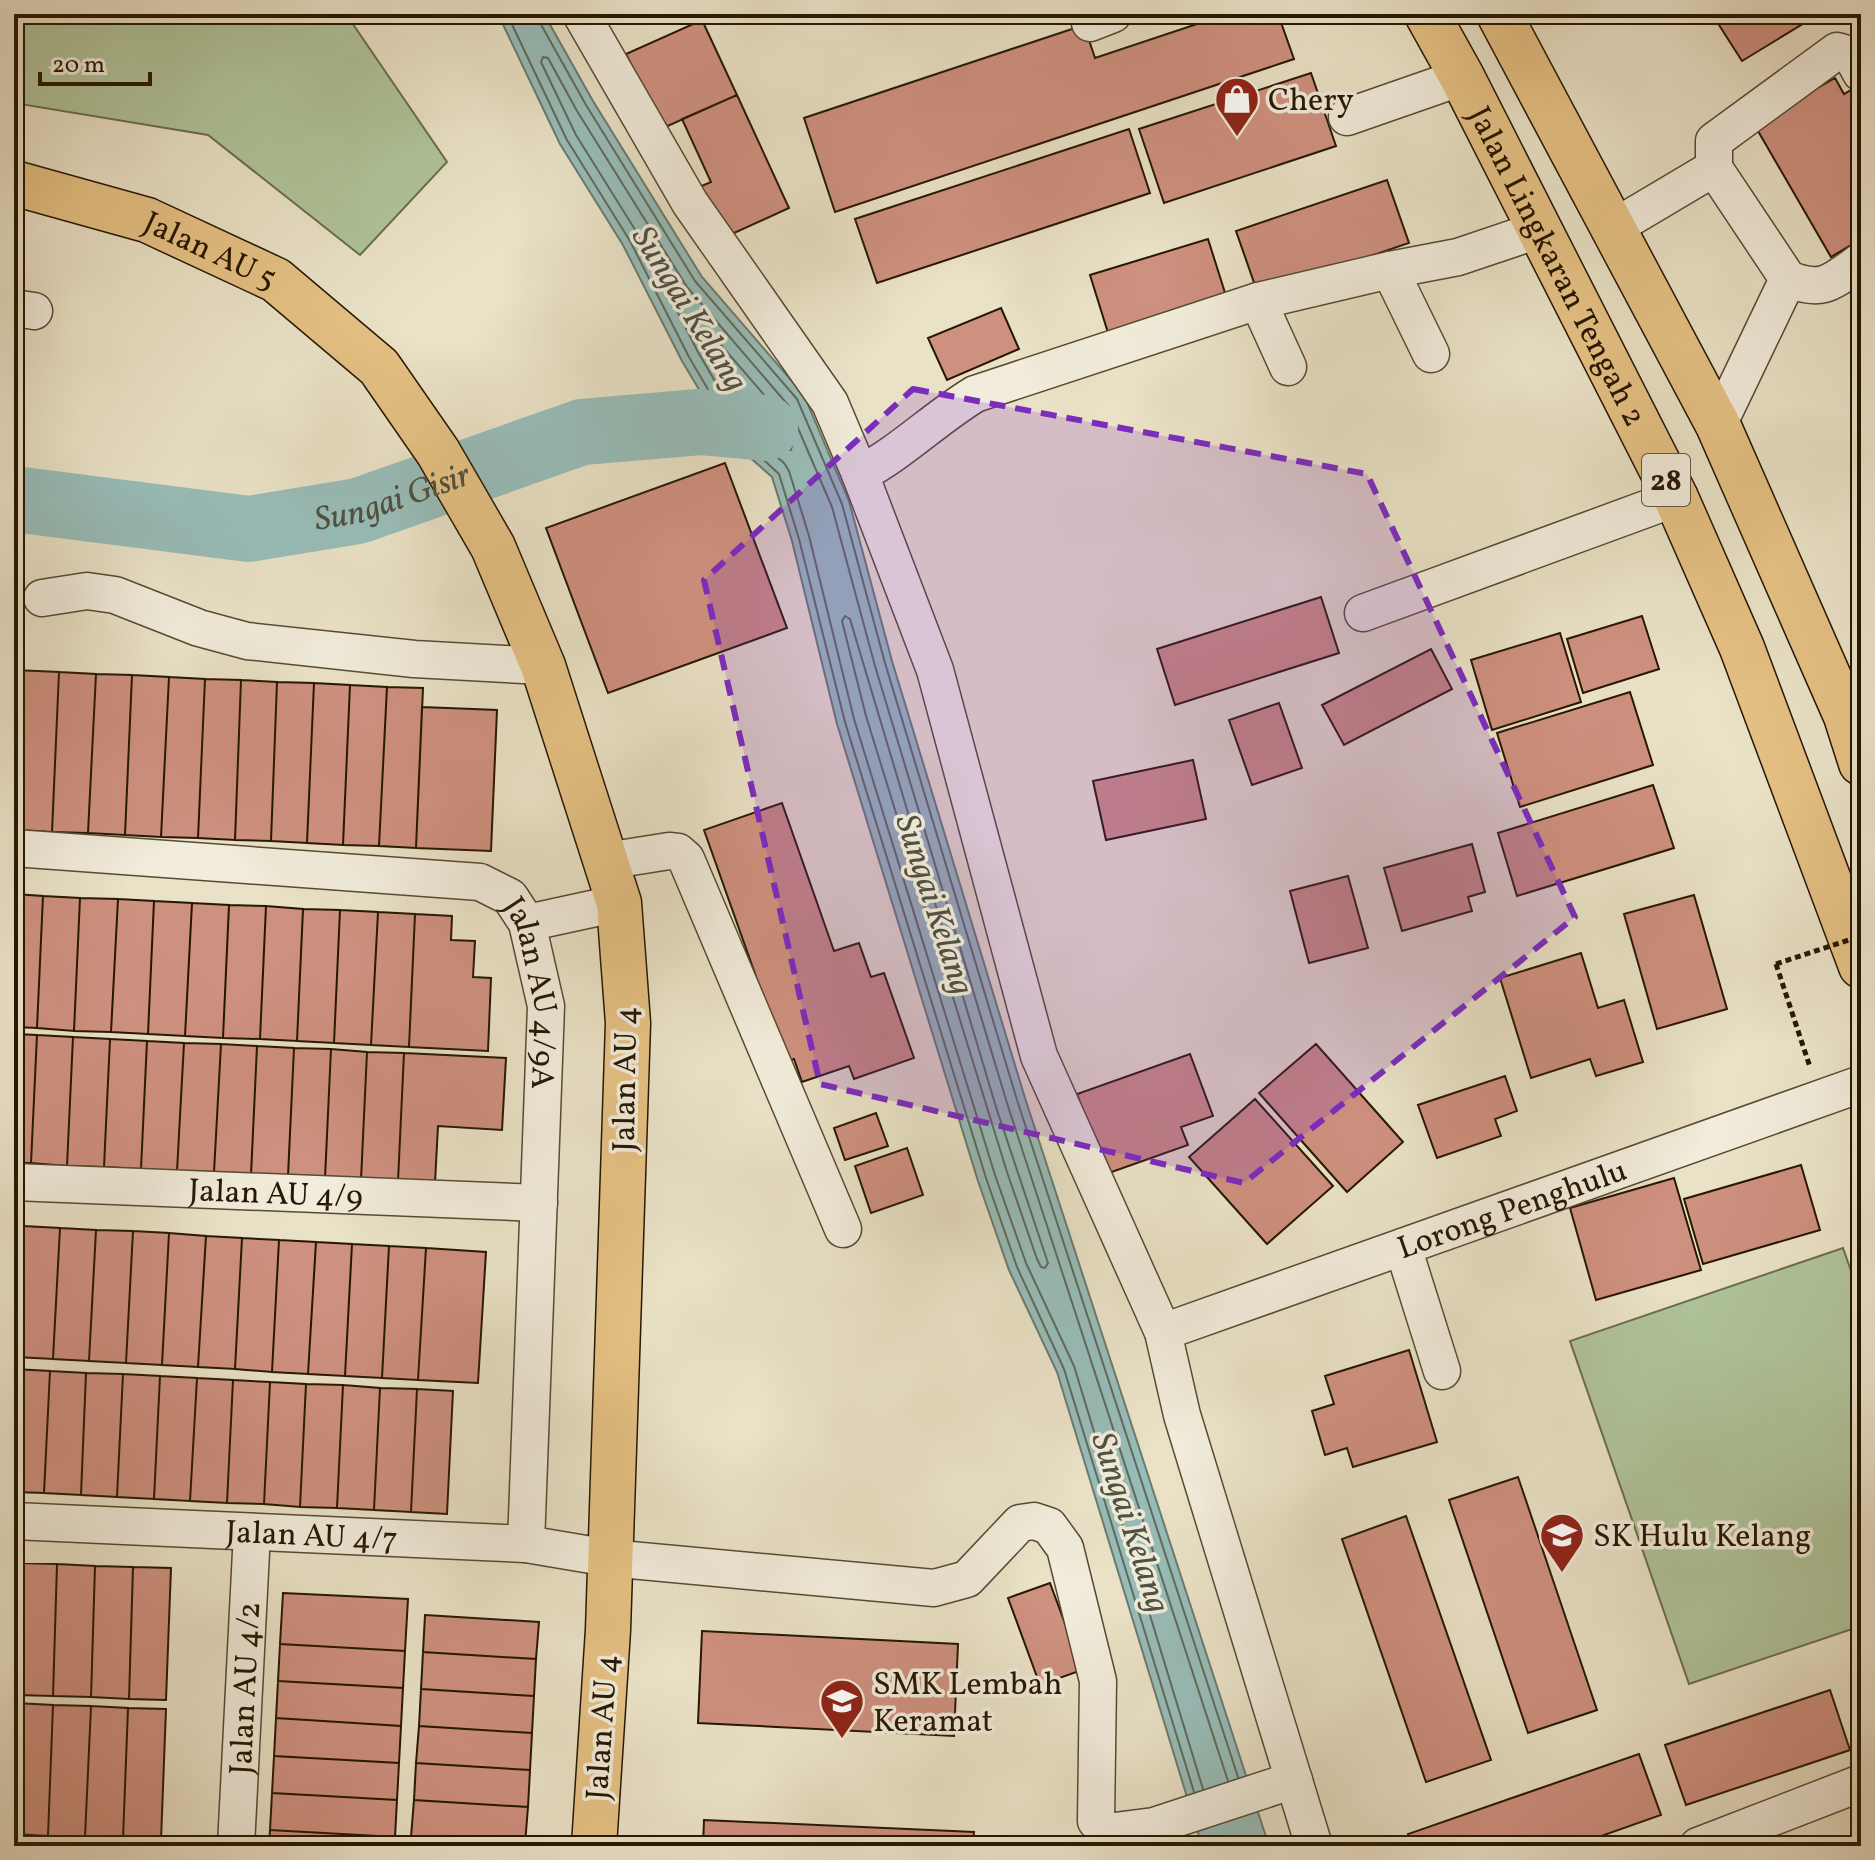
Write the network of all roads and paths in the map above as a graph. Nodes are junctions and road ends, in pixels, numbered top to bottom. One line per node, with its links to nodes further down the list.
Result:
1 (581, 14): 19 (street)
2 (1427, 14): 5 (main road, Jalan Lingkaran Tengah 2 / 28)
3 (1499, 14): 9 (main road, Jalan Lingkaran Tengah 2 / 28)
4 (1861, 73): 7 (street)
5 (1462, 77): 6 (street); 10 (main road, Jalan Lingkaran Tengah 2 / 28)
6 (1347, 117)
7 (1714, 168): 9 (street); 13 (street)
8 (14, 183): 16 (main road, Jalan AU 5)
9 (1613, 228): 18 (main road, Jalan Lingkaran Tengah 2 / 28)
10 (1538, 230): 12 (street); 20 (main road, Jalan Lingkaran Tengah 2 / 28)
11 (1861, 261): 13 (street)
12 (1390, 270): 14 (street); 15 (street)
13 (1788, 279): 18 (street)
14 (1258, 301): 17 (street); 19 (street)
15 (1431, 354)
16 (379, 367): 23 (main road, Jalan AU 4)
17 (1288, 367)
18 (1718, 425): 24 (main road, Jalan Lingkaran Tengah 2 / 28)
19 (860, 474): 37 (street)
20 (1676, 498): 22 (street); 30 (main road, Jalan Lingkaran Tengah 2 / 28)
21 (42, 598): 23 (street)
22 (1363, 613)
23 (543, 666): 26 (main road, Jalan AU 4)
24 (1861, 763)
25 (14, 848): 28 (street, Jalan AU 4/9A)
26 (606, 861): 27 (main road, Jalan AU 4); 35 (street)
27 (619, 903): 28 (street); 42 (main road, Jalan AU 4)
28 (527, 923): 34 (street, Jalan AU 4/9A)
29 (1861, 936): 31 (path, bridge)
30 (1861, 966)
31 (1804, 1048)
32 (1861, 1084): 36 (street, Lorong Penghulu)
33 (14, 1182): 34 (street, Jalan AU 4/9)
34 (539, 1203): 41 (street, Jalan AU 4/9A)
35 (843, 1229)
36 (1403, 1247): 37 (street, Lorong Penghulu); 38 (street)
37 (1163, 1332): 43 (street)
38 (1442, 1371)
39 (14, 1521): 40 (street, Jalan AU 4/7)
40 (252, 1532): 41 (street, Jalan AU 4/7); 45 (street, Jalan AU 4/2)
41 (526, 1544): 42 (street, Jalan AU 4/7)
42 (609, 1558): 43 (street, Jalan AU 4/7); 46 (main road, Jalan AU 4)
43 (1294, 1780): 47 (street)
44 (1861, 1783): 48 (street)
45 (236, 1846)
46 (594, 1846)
47 (1314, 1846)
48 (1698, 1846)

